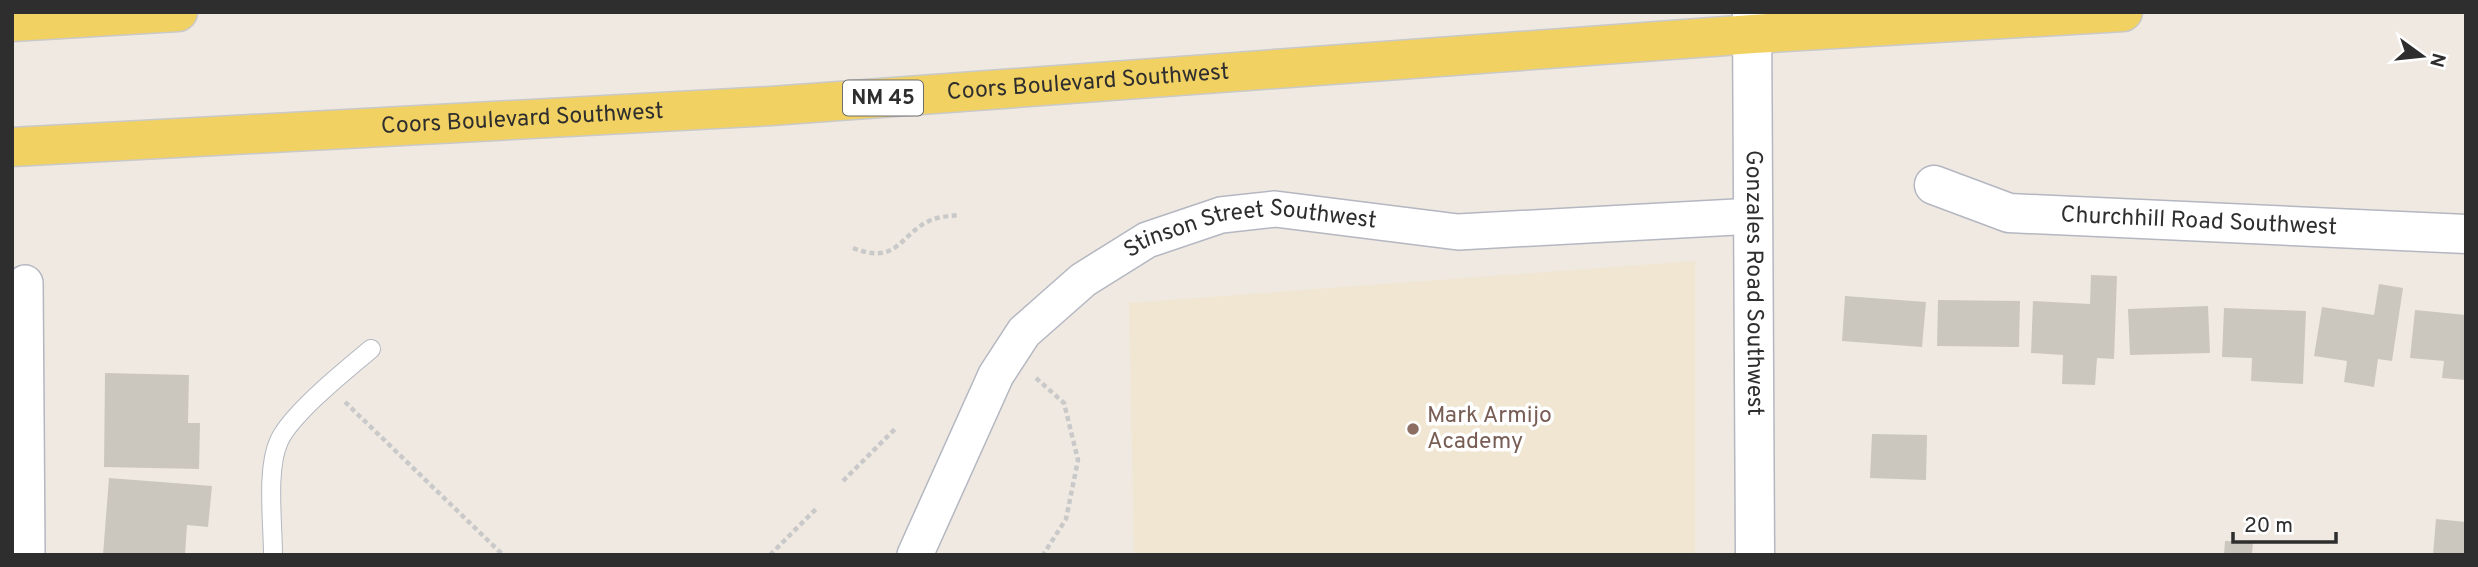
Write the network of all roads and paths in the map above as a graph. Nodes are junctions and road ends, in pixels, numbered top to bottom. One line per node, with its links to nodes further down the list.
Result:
1 (178, 12): 3 (main road)
2 (2123, 12): 4 (main road, Coors Boulevard Southwest / NM 45)
3 (12, 22)
4 (1753, 23): 5 (main road, Coors Boulevard Southwest / NM 45); 8 (street, Gonzales Road Southwest)
5 (12, 147)
6 (1934, 186): 9 (street, Churchhill Road Southwest)
7 (958, 215): 10 (path)
8 (1754, 216): 22 (street, Stinson Street Southwest); 24 (street, Gonzales Road Southwest)
9 (2466, 234)
10 (853, 248)
11 (25, 283): 18 (street)
12 (371, 349): 19 (lane)
13 (1028, 370): 23 (path)
14 (342, 399): 20 (path)
15 (895, 429): 16 (path)
16 (843, 481)
17 (818, 507): 21 (path)
18 (27, 555)
19 (273, 555)
20 (503, 555)
21 (770, 555)
22 (915, 555)
23 (1043, 555)
24 (1755, 555)

